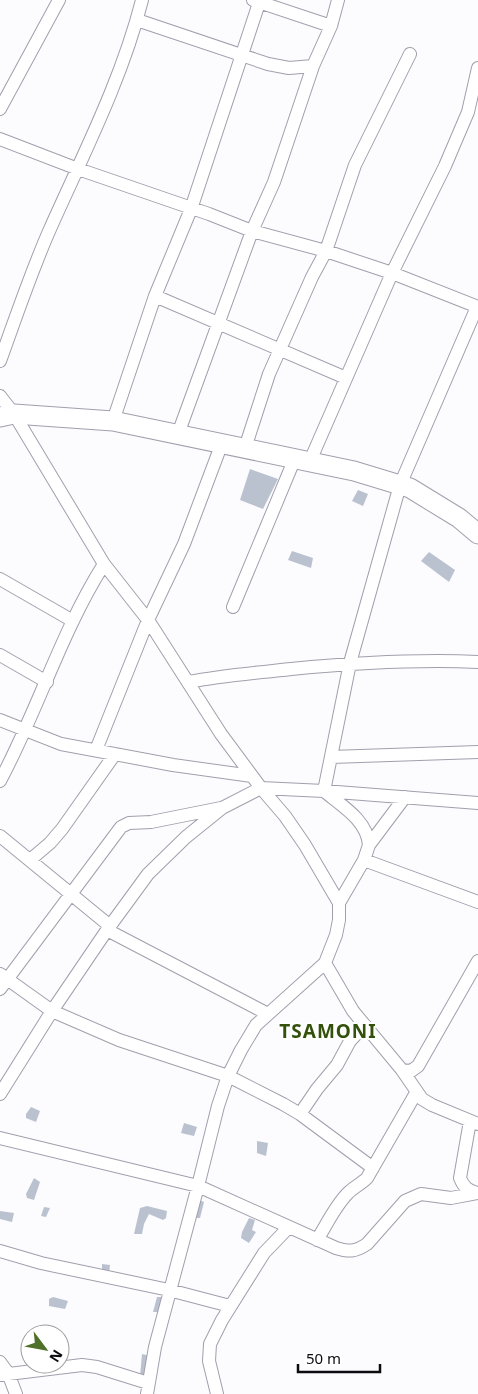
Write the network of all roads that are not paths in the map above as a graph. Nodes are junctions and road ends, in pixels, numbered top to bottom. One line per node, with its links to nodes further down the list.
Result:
1 (60, 0): 11 (street)
2 (142, 0): 5 (street)
3 (338, 0): 6 (street)
4 (256, 2): 6 (street); 8 (street)
5 (137, 20): 8 (street); 13 (street)
6 (331, 26): 9 (street)
7 (410, 54): 16 (street)
8 (241, 56): 9 (street); 14 (street)
9 (313, 66): 15 (street)
10 (478, 68): 17 (street)
11 (0, 109)
12 (0, 139): 13 (street)
13 (78, 170): 14 (street); 22 (street)
14 (190, 208): 15 (street); 18 (street)
15 (252, 231): 16 (street); 20 (street)
16 (326, 251): 17 (street); 21 (street)
17 (392, 273): 19 (street); 23 (street)
18 (156, 296): 20 (street); 26 (street)
19 (477, 307): 31 (street)
20 (218, 323): 21 (street); 27 (street)
21 (280, 350): 23 (street); 29 (street)
22 (0, 361)
23 (346, 378): 30 (street)
24 (0, 396): 25 (street)
25 (7, 416): 26 (main road); 33 (street)
26 (113, 421): 27 (main road)
27 (178, 434): 28 (main road)
28 (222, 443): 29 (main road); 36 (street)
29 (245, 448): 30 (main road)
30 (302, 460): 31 (main road); 35 (street)
31 (400, 485): 32 (main road); 40 (street)
32 (478, 534)
33 (104, 564): 36 (street); 37 (street)
34 (0, 579): 37 (street)
35 (233, 607)
36 (148, 620): 42 (street); 45 (street)
37 (73, 621): 41 (street)
38 (0, 655): 41 (street)
39 (478, 662): 40 (street)
40 (350, 663): 42 (street); 48 (street)
41 (47, 682): 44 (street)
42 (189, 682): 49 (street)
43 (0, 720): 44 (street)
44 (25, 730): 45 (street); 50 (street)
45 (96, 750): 47 (street)
46 (478, 752): 48 (street)
47 (115, 754): 49 (street); 58 (street)
48 (331, 757): 52 (street)
49 (252, 776): 51 (street)
50 (0, 781)
51 (261, 788): 52 (street); 55 (street); 62 (street)
52 (324, 791): 53 (street); 57 (street)
53 (405, 797): 54 (street); 57 (street)
54 (478, 803)
55 (222, 808): 60 (street); 63 (street)
56 (1, 839): 58 (street)
57 (369, 845): 59 (street)
58 (30, 860): 60 (street)
59 (364, 860): 61 (street); 62 (street)
60 (70, 894): 63 (street); 66 (street)
61 (478, 902)
62 (339, 903): 65 (street)
63 (108, 928): 67 (street); 68 (street)
64 (478, 961): 70 (street)
65 (325, 963): 68 (street); 69 (street)
66 (2, 981): 67 (street)
67 (52, 1011): 71 (street); 73 (street)
68 (268, 1014): 71 (street)
69 (365, 1025): 70 (street); 74 (street)
70 (402, 1070): 72 (street)
71 (228, 1076): 74 (street); 78 (street)
72 (416, 1092): 75 (street); 77 (street)
73 (0, 1094)
74 (300, 1114): 77 (street)
75 (474, 1122): 79 (street)
76 (0, 1138): 78 (street)
77 (373, 1168): 81 (street)
78 (198, 1186): 80 (street); 83 (street)
79 (477, 1193): 81 (street)
80 (289, 1227): 81 (street); 84 (street)
81 (317, 1240)
82 (0, 1251): 83 (street)
83 (169, 1290): 84 (street); 87 (street)
84 (230, 1306): 89 (street)
85 (0, 1362): 86 (street)
86 (4, 1374): 87 (street); 88 (street)
87 (148, 1388)
88 (16, 1394)
89 (217, 1394)

